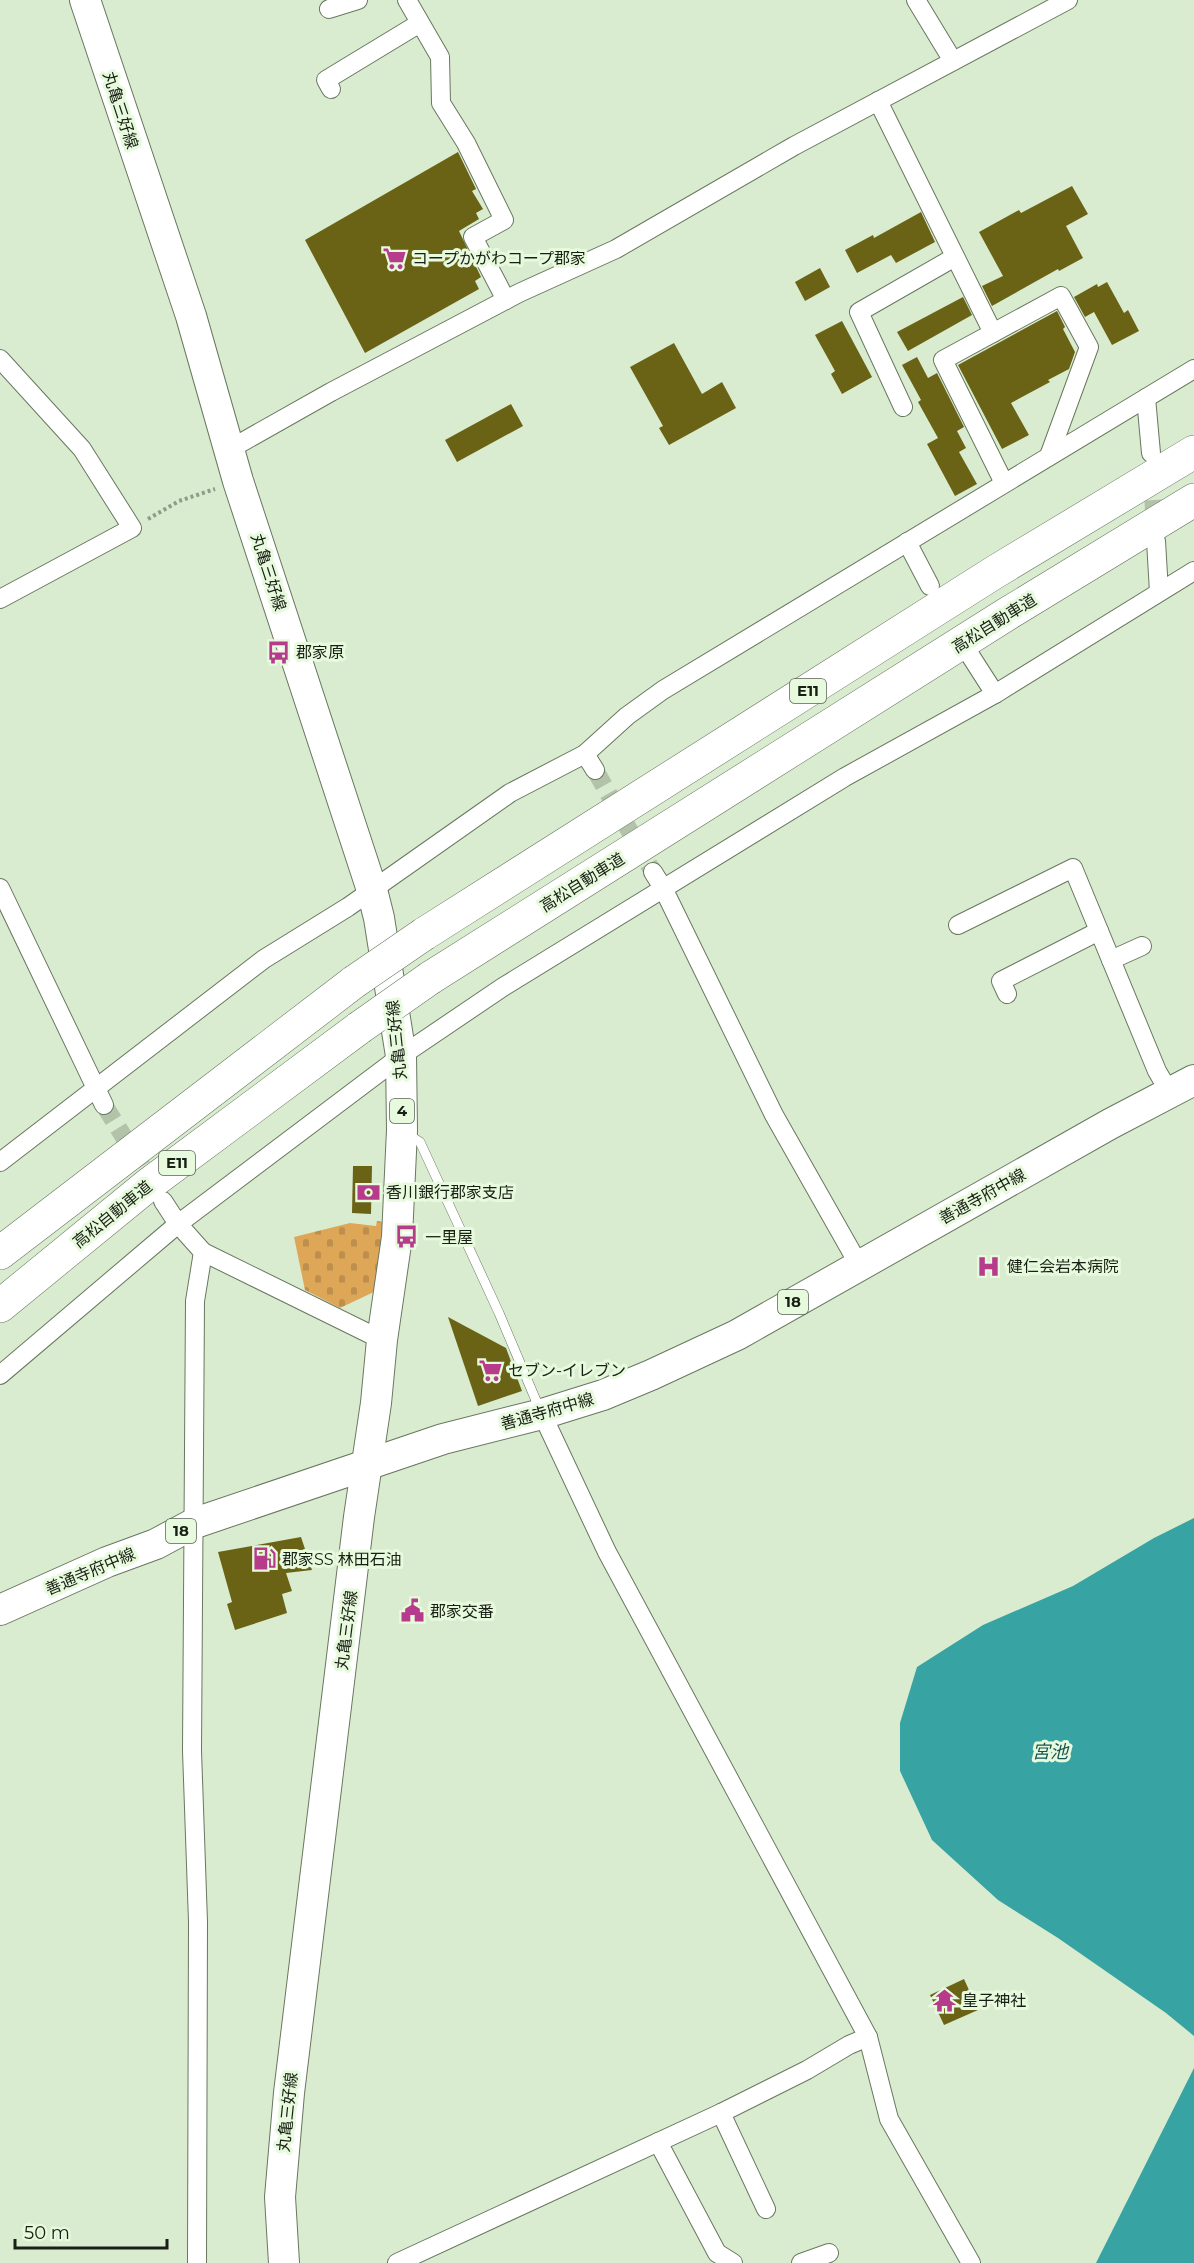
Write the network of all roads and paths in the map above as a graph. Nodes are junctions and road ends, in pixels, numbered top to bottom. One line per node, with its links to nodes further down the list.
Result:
1 (85, 0): 18 (main road, 丸亀三好線 / 4)
2 (358, 0): 6 (street)
3 (407, 0): 7 (street)
4 (916, 0): 8 (street)
5 (1068, 0): 8 (street)
6 (329, 9)
7 (420, 23): 9 (street); 12 (street)
8 (953, 60): 10 (street)
9 (331, 89)
10 (878, 101): 11 (street); 12 (street)
11 (955, 257): 13 (street); 17 (street)
12 (506, 300): 18 (street)
13 (993, 333): 21 (street); 23 (street)
14 (0, 359): 25 (street)
15 (1194, 369): 16 (street)
16 (1146, 398): 20 (street); 21 (street)
17 (903, 407)
18 (230, 449): 22 (main road, 丸亀三好線 / 4)
19 (1194, 452): 53 (highway, E11, bridge)
20 (1151, 453)
21 (1049, 456): 23 (street)
22 (238, 481): 25 (path); 38 (main road, 丸亀三好線 / 4)
23 (1004, 483): 27 (street)
24 (1194, 500): 55 (highway, 高松自動車道 / E11, bridge)
25 (132, 528): 31 (street)
26 (1156, 541): 30 (street)
27 (907, 542): 29 (street); 34 (street)
28 (1194, 571): 30 (street)
29 (930, 586)
30 (1159, 592): 33 (street)
31 (0, 599)
32 (970, 655): 33 (street)
33 (995, 694): 36 (street)
34 (585, 754): 35 (street); 38 (street)
35 (595, 770)
36 (658, 880): 44 (street); 54 (street)
37 (0, 888): 45 (street)
38 (372, 890): 44 (main road, 丸亀三好線 / 4); 45 (street)
39 (958, 925): 40 (street)
40 (1099, 931): 42 (street); 43 (street)
41 (1142, 946): 42 (street)
42 (1111, 960): 46 (street)
43 (1007, 994)
44 (401, 1056): 48 (main road, 丸亀三好線 / 4); 51 (street)
45 (96, 1087): 47 (street); 49 (street)
46 (1182, 1087): 54 (main road, 善通寺府中線 / 18)
47 (104, 1105)
48 (402, 1130): 56 (main road, 丸亀三好線 / 4); 58 (lane)
49 (0, 1162)
50 (163, 1202): 51 (street)
51 (178, 1224): 52 (street); 57 (street)
52 (203, 1252): 56 (street); 60 (street)
53 (0, 1253)
54 (858, 1265): 58 (main road, 善通寺府中線 / 18)
55 (0, 1306)
56 (382, 1340): 59 (main road, 丸亀三好線 / 4)
57 (0, 1375)
58 (542, 1414): 59 (main road, 善通寺府中線 / 18); 62 (street)
59 (367, 1464): 60 (main road, 善通寺府中線 / 18); 68 (main road, 丸亀三好線 / 4)
60 (195, 1523): 61 (main road, 善通寺府中線 / 18); 67 (street)
61 (0, 1610)
62 (868, 2037): 63 (street); 72 (street)
63 (721, 2113): 64 (street); 65 (street)
64 (658, 2142): 69 (street); 70 (street)
65 (766, 2210)
66 (829, 2253): 71 (street)
67 (197, 2263)
68 (284, 2263)
69 (398, 2263)
70 (733, 2263)
71 (801, 2263)
72 (971, 2263)

